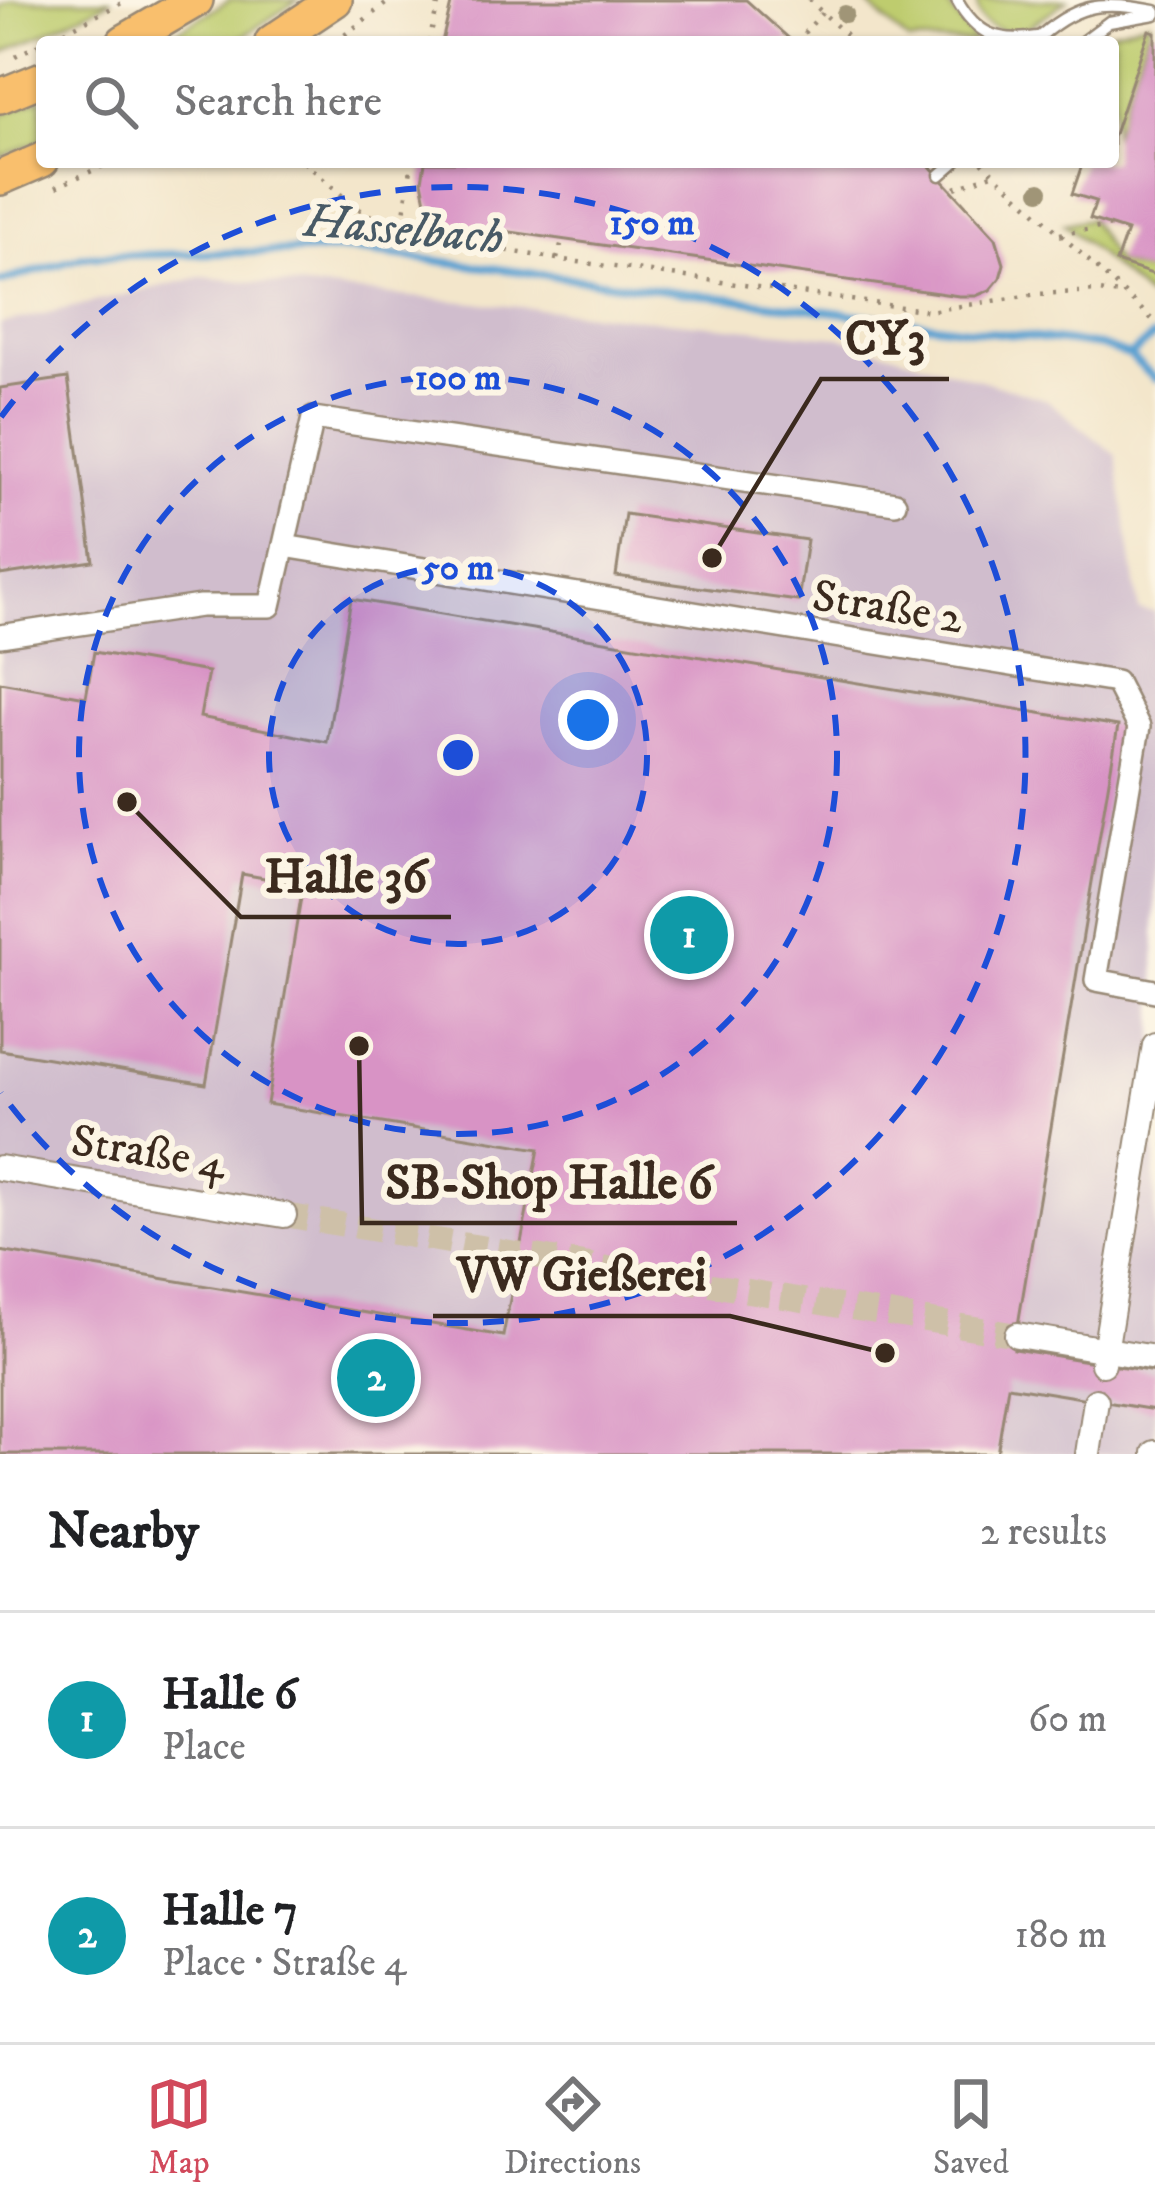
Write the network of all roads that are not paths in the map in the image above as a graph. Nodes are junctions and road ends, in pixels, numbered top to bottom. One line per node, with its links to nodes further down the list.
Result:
1 (196, 0): 5 (main road)
2 (335, 0): 6 (main road)
3 (961, 3): 7 (lane)
4 (1155, 12): 8 (lane); 9 (lane)
5 (134, 36)
6 (281, 36)
7 (988, 36)
8 (1040, 36)
9 (1090, 36)
10 (36, 82): 11 (main road)
11 (0, 97)
12 (36, 163): 15 (main road)
13 (948, 168): 14 (lane)
14 (940, 175)
15 (0, 178)
16 (895, 503): 17 (street)
17 (284, 546): 18 (street); 19 (street, Straße 2)
18 (0, 636)
19 (1155, 991)
20 (1155, 1045): 24 (street)
21 (0, 1168): 22 (street, Straße 4)
22 (284, 1215)
23 (1017, 1335): 24 (street)
24 (1104, 1357): 25 (street)
25 (1155, 1358)
26 (1096, 1401): 27 (street)
27 (1088, 1454)

